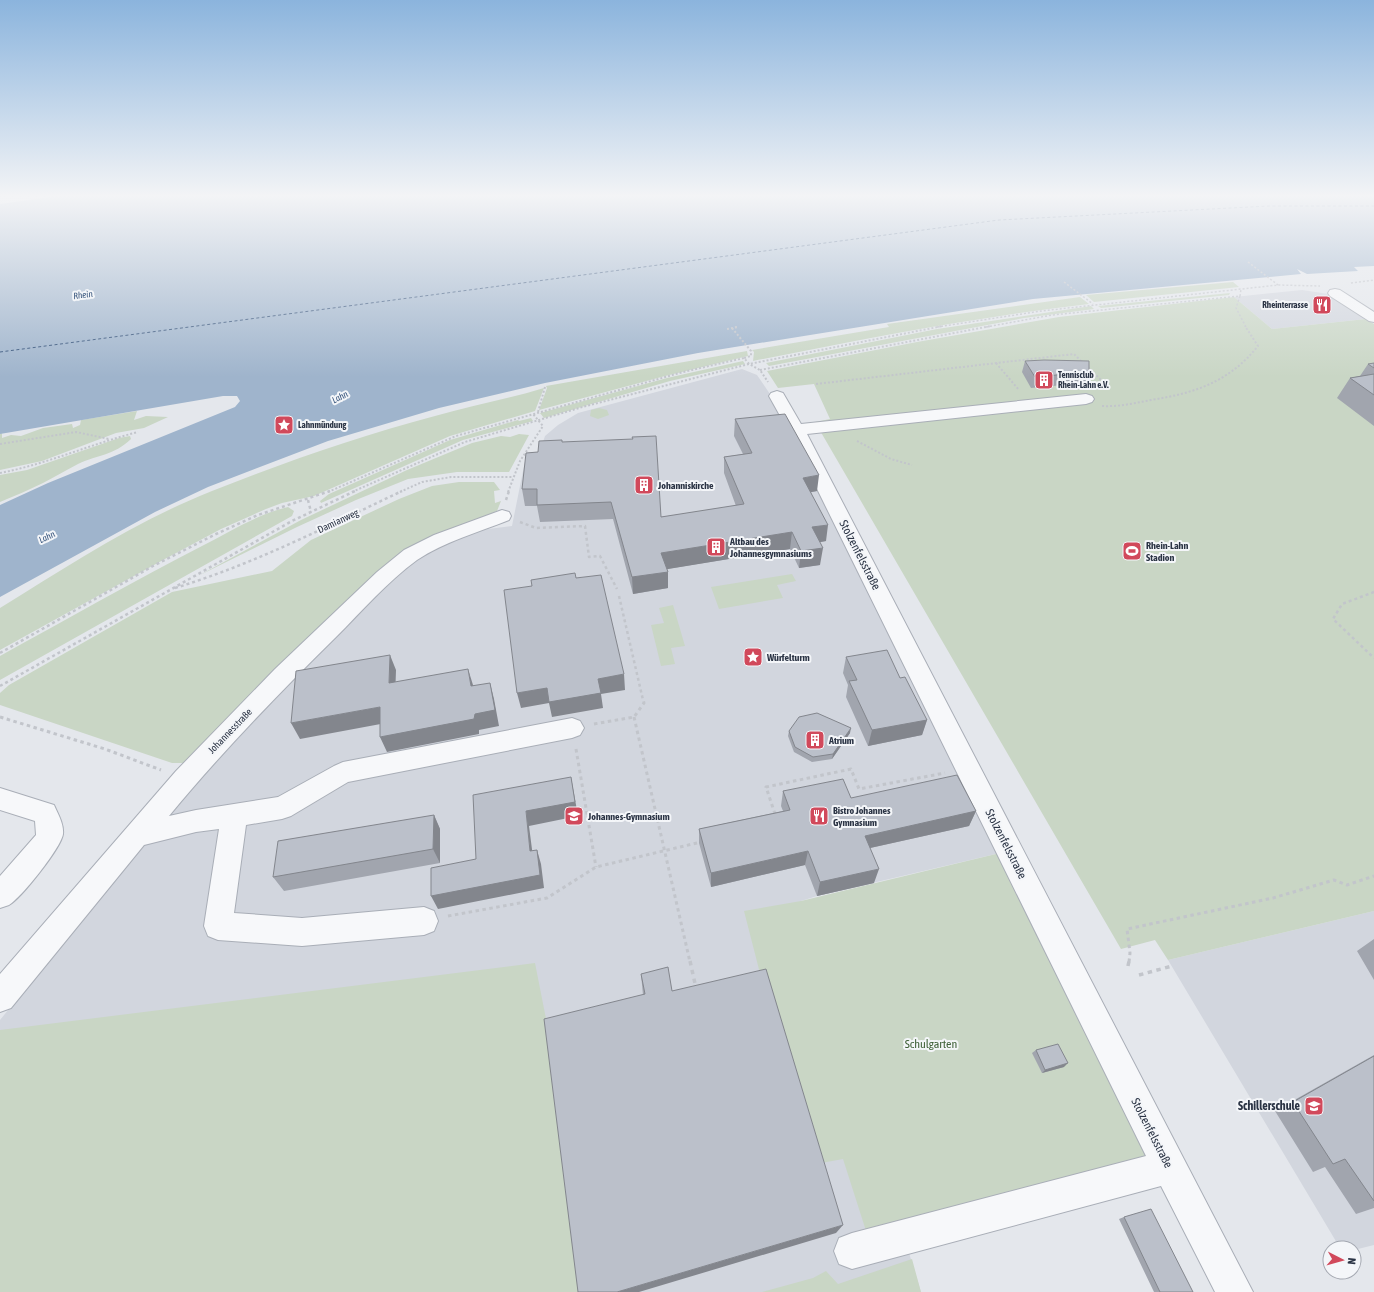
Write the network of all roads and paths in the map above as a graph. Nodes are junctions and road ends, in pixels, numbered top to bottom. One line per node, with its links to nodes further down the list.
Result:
1 (1248, 262): 5 (path)
2 (1374, 280): 4 (path)
3 (1064, 282): 11 (path)
4 (1345, 283)
5 (1278, 285): 6 (path); 7 (path)
6 (1241, 289): 8 (path); 11 (path)
7 (1329, 289): 10 (street)
8 (1240, 296): 18 (path); 23 (path)
9 (1364, 301): 10 (street)
10 (1350, 303): 12 (street)
11 (1093, 304): 18 (path)
12 (1374, 318)
13 (738, 327): 14 (path)
14 (732, 328): 15 (path); 16 (path)
15 (727, 329)
16 (744, 358): 18 (path); 25 (path)
17 (996, 362): 19 (path); 20 (path); 24 (path)
18 (749, 364): 27 (path)
19 (1103, 382)
20 (816, 384)
21 (545, 387): 25 (path)
22 (777, 396): 29 (street, Stolzenfelsstraße)
23 (1082, 399): 24 (street)
24 (1031, 404): 28 (street)
25 (538, 412): 26 (path)
26 (533, 414): 27 (path); 36 (path)
27 (539, 421): 35 (path); 37 (path)
28 (839, 425): 29 (street); 33 (path)
29 (796, 430): 49 (street, Stolzenfelsstraße)
30 (138, 432): 31 (path)
31 (109, 439): 32 (path); 34 (path)
32 (0, 444)
33 (912, 465)
34 (0, 473)
35 (512, 477): 38 (path); 40 (path, Damianweg)
36 (308, 500): 37 (path); 43 (path)
37 (311, 512): 40 (path)
38 (502, 516): 39 (path); 50 (street, Johannesstraße)
39 (617, 589)
40 (169, 590): 45 (path)
41 (1374, 592): 44 (path)
42 (619, 596): 47 (path)
43 (0, 653)
44 (1374, 658)
45 (0, 686)
46 (0, 717): 50 (path)
47 (634, 717): 48 (path); 56 (path)
48 (572, 728): 52 (street); 57 (path)
49 (968, 768): 53 (path); 66 (street, Stolzenfelsstraße)
50 (185, 778): 54 (street, Johannesstraße)
51 (0, 799): 59 (street)
52 (234, 816): 54 (street); 60 (street)
53 (776, 817)
54 (135, 836): 65 (street, Johannesstraße)
55 (702, 841): 56 (path)
56 (664, 850): 57 (path); 64 (path)
57 (596, 867): 60 (path)
58 (1374, 876): 61 (path)
59 (0, 895)
60 (424, 921)
61 (1128, 966)
62 (1172, 966): 63 (path)
63 (1139, 975)
64 (690, 990)
65 (0, 997)
66 (1169, 1167): 67 (street); 68 (street, Stolzenfelsstraße)
67 (852, 1251)
68 (1235, 1292)

